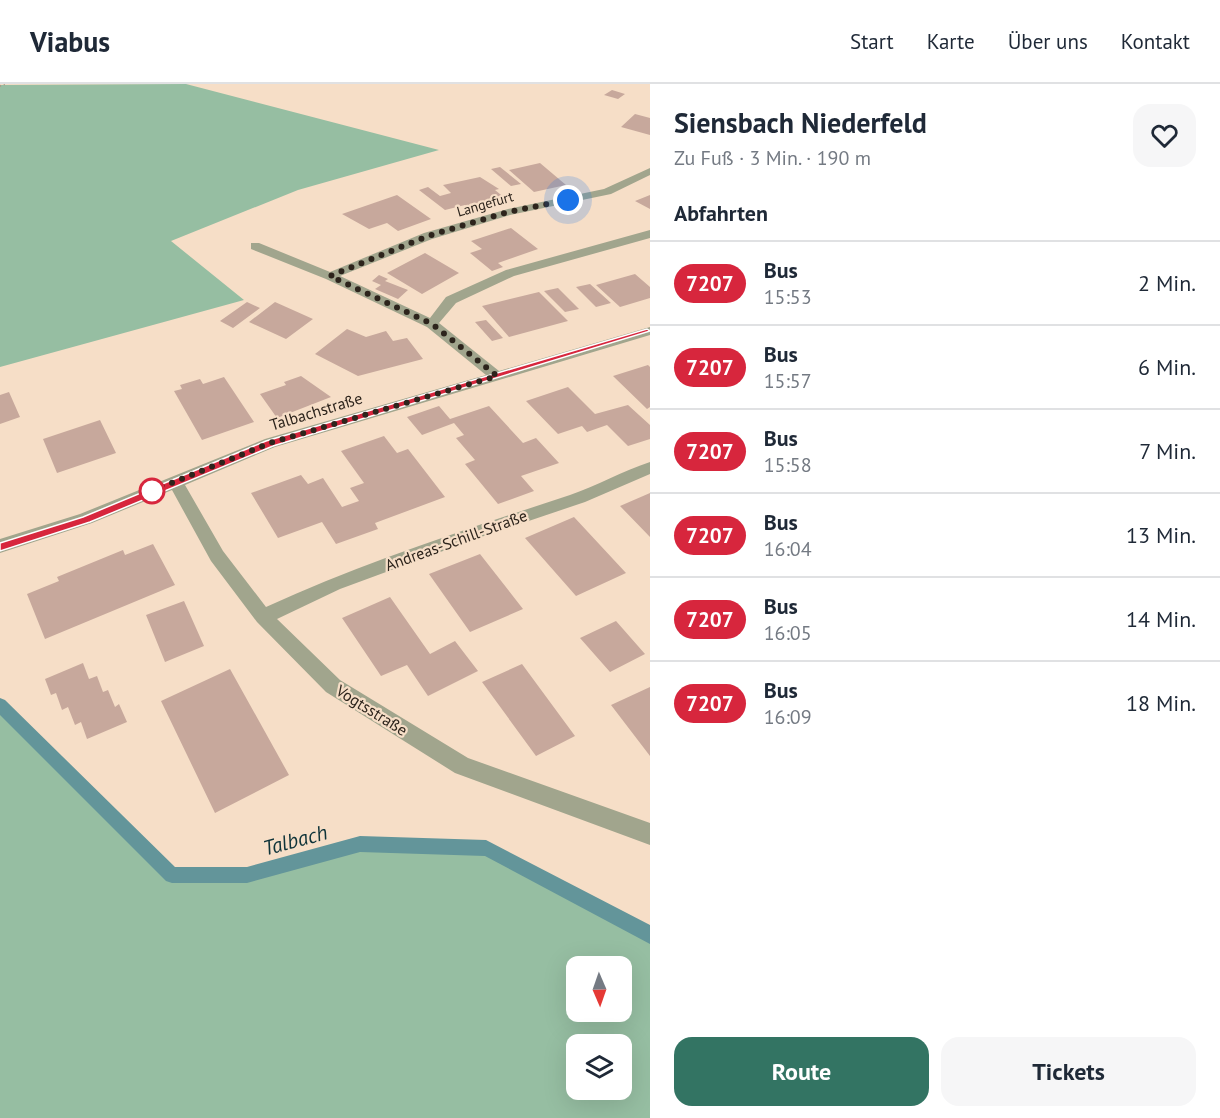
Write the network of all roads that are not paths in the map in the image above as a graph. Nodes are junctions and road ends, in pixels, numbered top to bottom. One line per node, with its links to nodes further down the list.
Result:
1 (650, 171): 4 (street, Langefurt)
2 (650, 234): 5 (street)
3 (255, 246): 4 (street)
4 (330, 276): 5 (street)
5 (432, 324): 7 (street)
6 (650, 331): 7 (street, Talbachstraße)
7 (497, 376): 9 (street, Talbachstraße)
8 (650, 468): 11 (street, Andreas-Schill-Straße)
9 (175, 481): 10 (street, Talbachstraße); 11 (street, Vogtsstraße)
10 (0, 546)
11 (263, 617): 12 (street, Vogtsstraße)
12 (650, 834)

